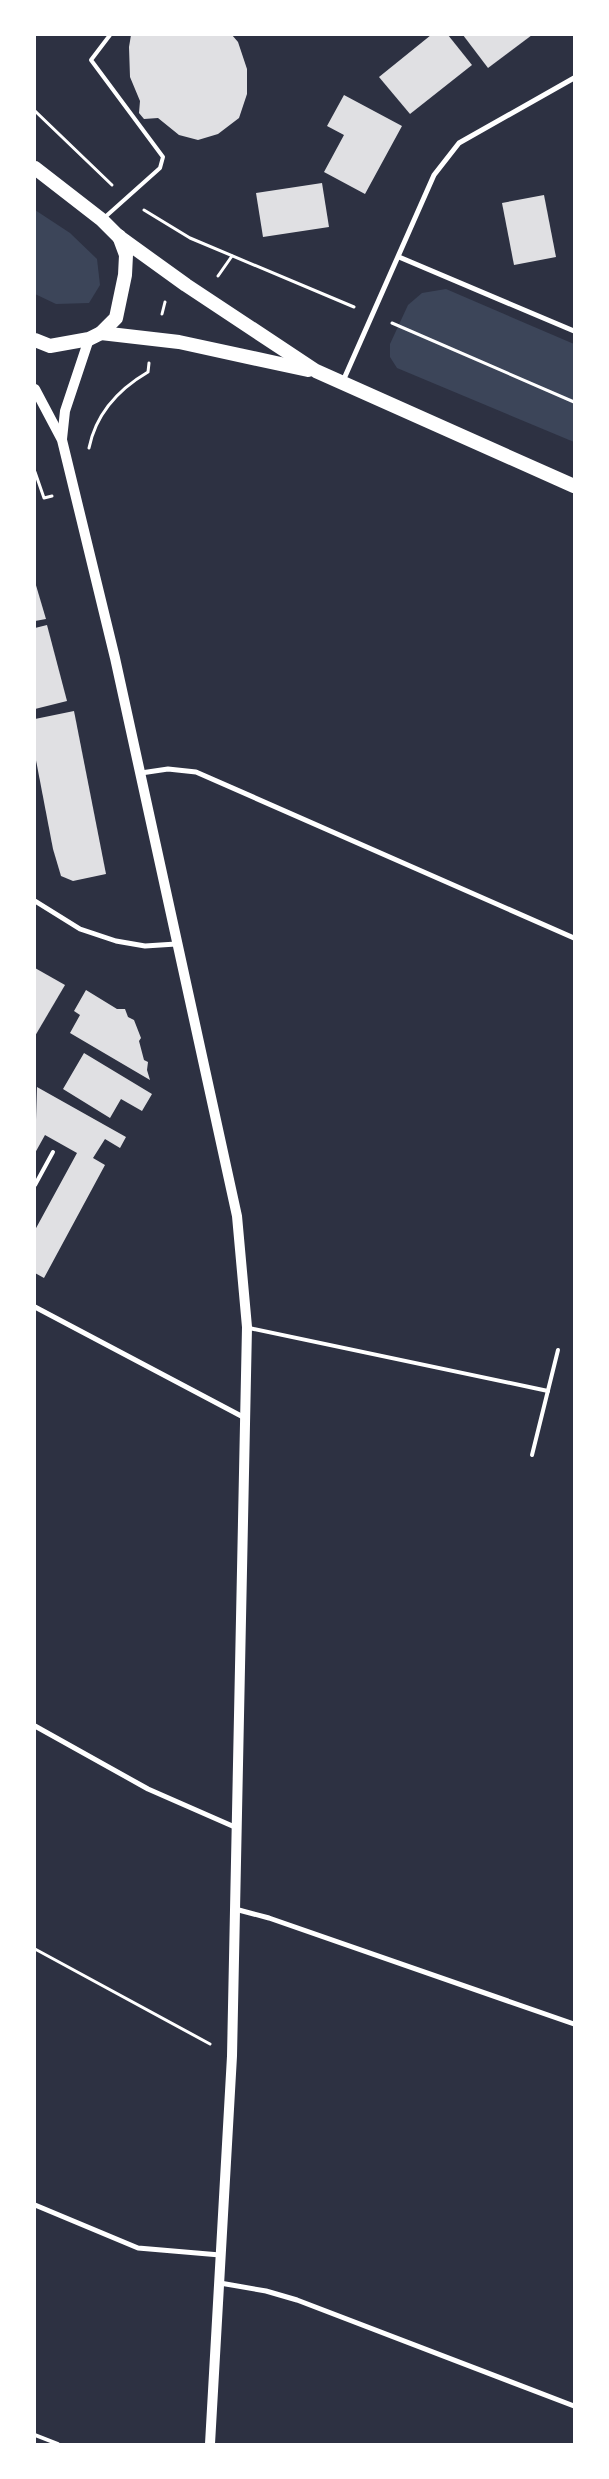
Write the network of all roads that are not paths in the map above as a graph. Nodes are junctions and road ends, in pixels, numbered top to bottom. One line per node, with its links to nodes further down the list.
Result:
1 (110, 35): 4 (lane)
2 (574, 78): 6 (street)
3 (35, 168): 4 (highway)
4 (102, 220): 5 (highway)
5 (118, 236): 8 (highway); 10 (highway)
6 (400, 257): 7 (street); 11 (street)
7 (574, 331)
8 (95, 336): 9 (highway); 10 (highway); 13 (main road)
9 (35, 340)
10 (316, 372): 11 (highway)
11 (342, 383): 14 (highway)
12 (35, 389): 13 (main road)
13 (62, 440): 15 (main road)
14 (574, 486)
15 (140, 774): 17 (street); 18 (main road)
16 (35, 901): 18 (street)
17 (574, 938)
18 (176, 944): 22 (main road)
19 (53, 1152): 20 (lane)
20 (35, 1185)
21 (35, 1307): 25 (street)
22 (247, 1327): 24 (lane); 25 (main road)
23 (558, 1350): 24 (lane)
24 (548, 1391): 26 (lane)
25 (245, 1418): 28 (main road)
26 (532, 1455)
27 (35, 1726): 28 (street)
28 (237, 1828): 29 (main road)
29 (235, 1909): 30 (street); 32 (main road)
30 (574, 2024)
31 (35, 2205): 32 (street)
32 (220, 2255): 33 (main road)
33 (220, 2284): 34 (street); 37 (main road)
34 (574, 2406)
35 (35, 2435): 36 (lane)
36 (58, 2444)
37 (210, 2444)

